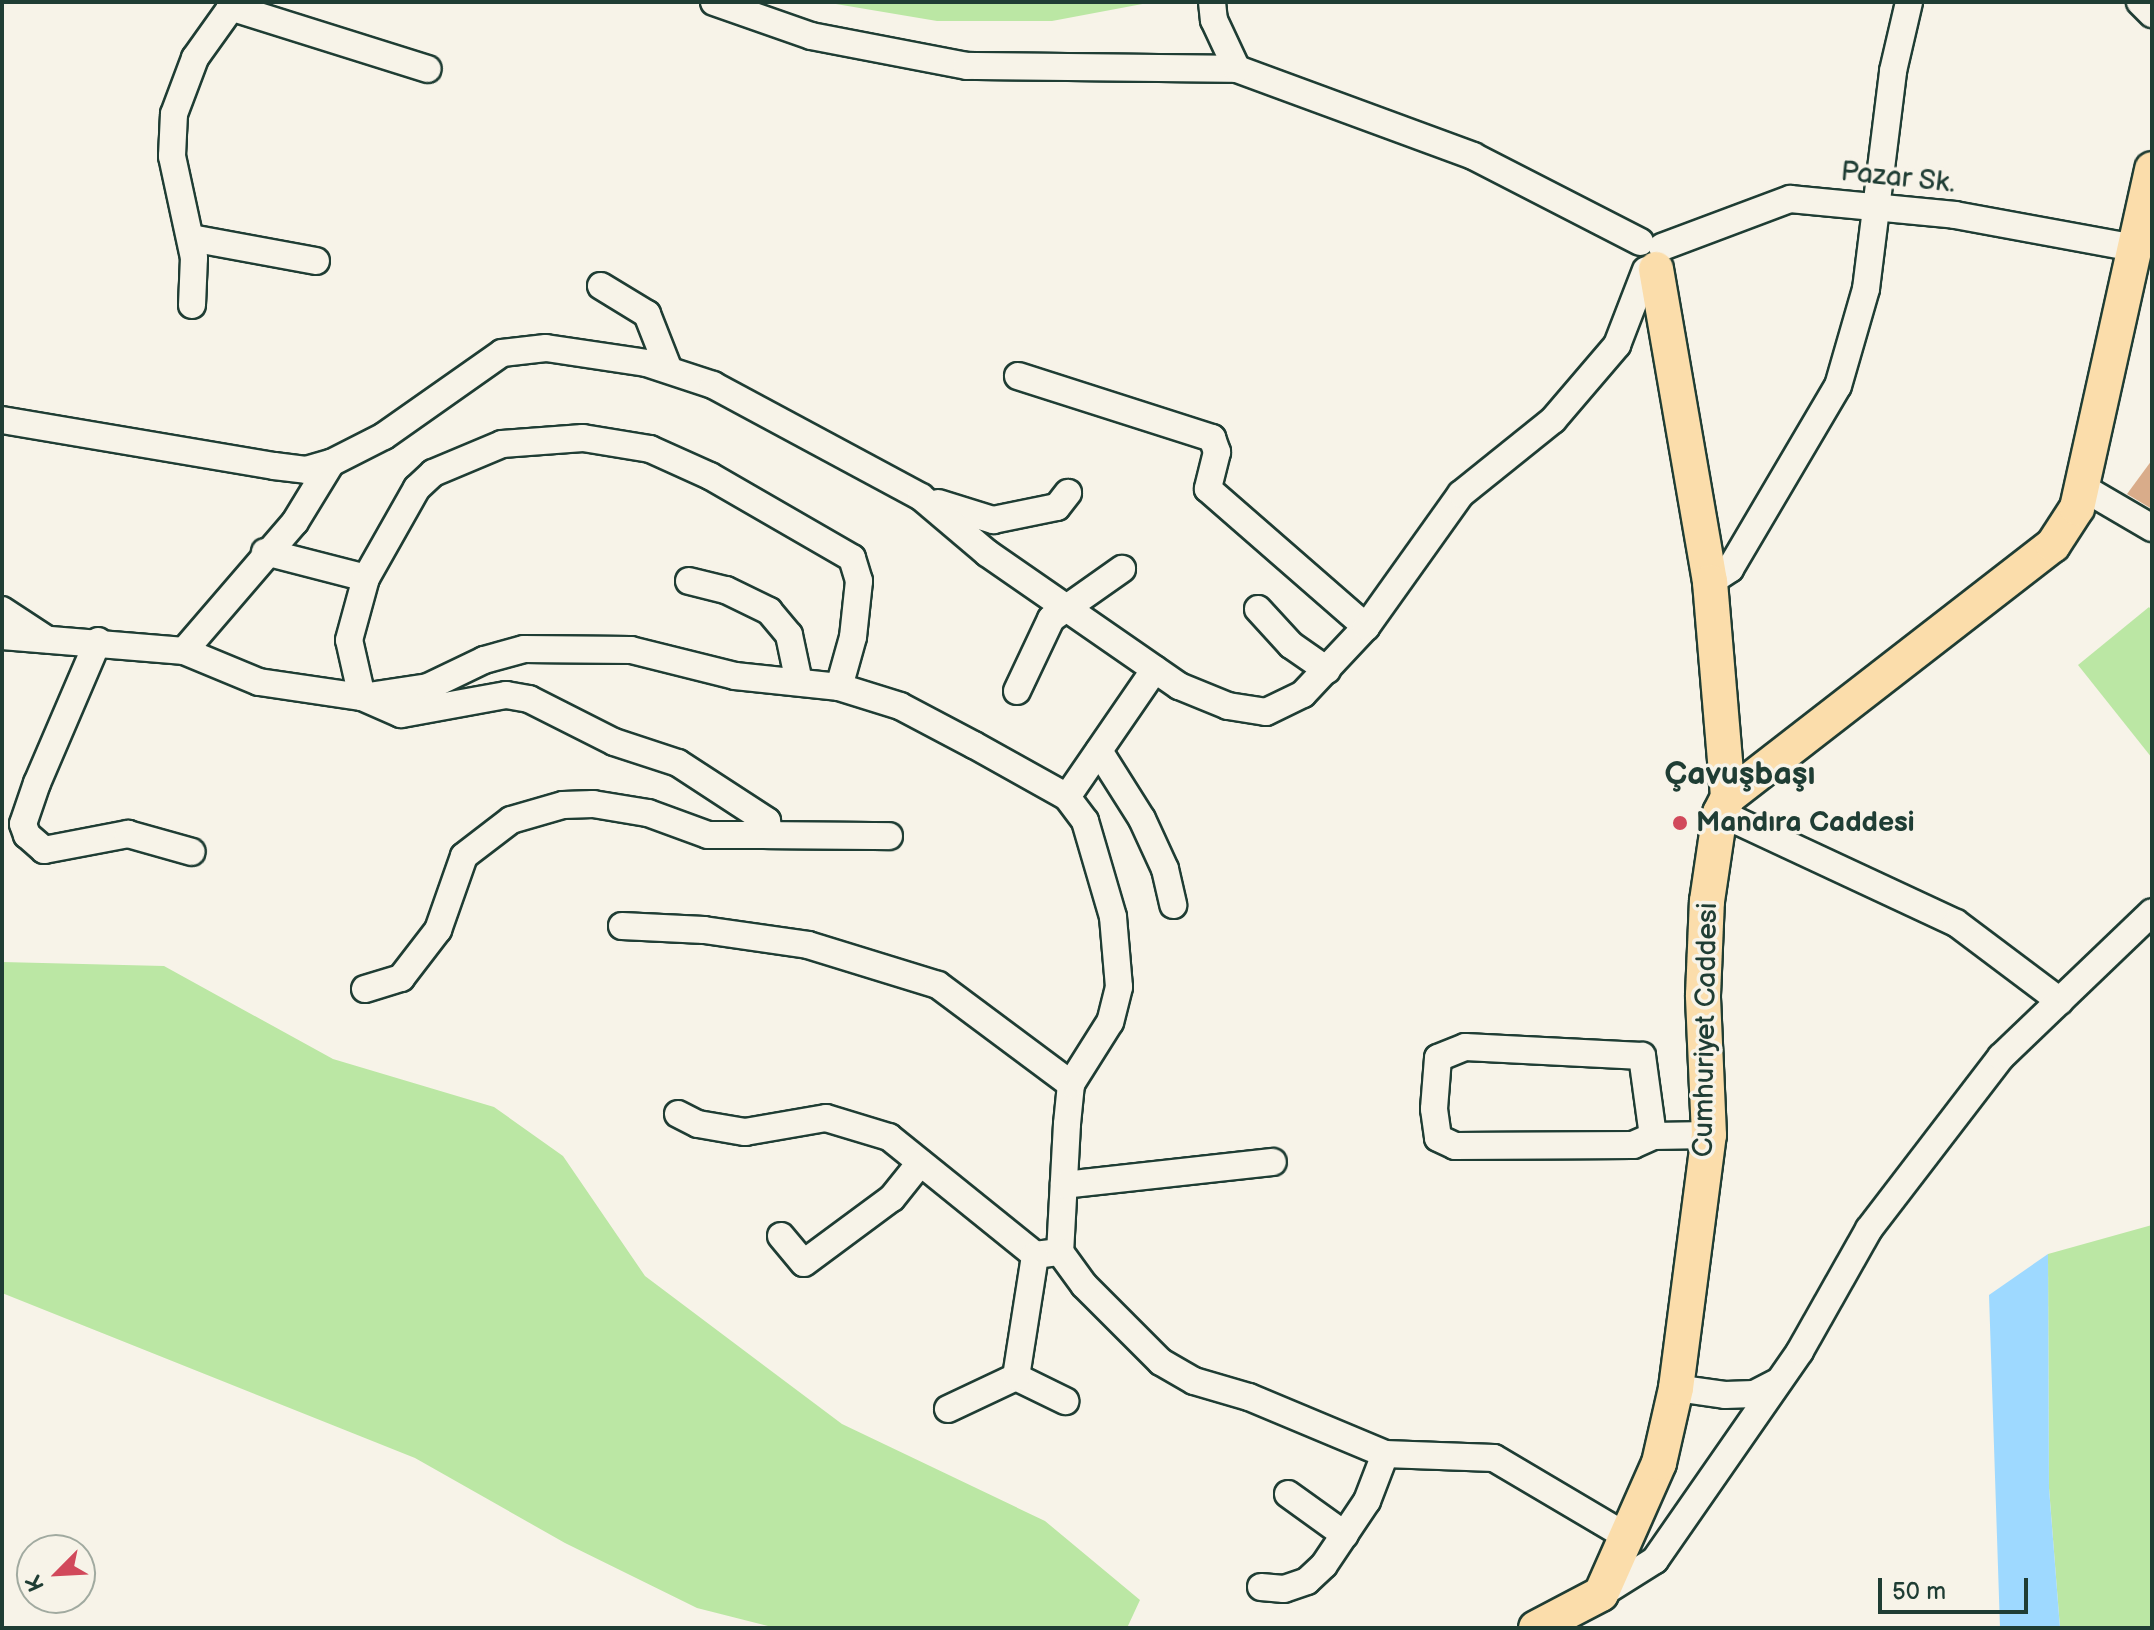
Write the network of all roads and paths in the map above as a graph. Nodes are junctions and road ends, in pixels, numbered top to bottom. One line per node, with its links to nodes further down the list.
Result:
1 (714, 2): 8 (street)
2 (1212, 2): 8 (street)
3 (1909, 2): 10 (street)
4 (2140, 2): 6 (street)
5 (233, 5): 7 (street); 11 (street)
6 (2152, 14)
7 (428, 69)
8 (1237, 69): 13 (street)
9 (2152, 171): 12 (main road)
10 (1875, 207): 12 (street, Pazar Sk.); 13 (street, Pazar Sk.); 29 (street)
11 (191, 238): 14 (street); 16 (street)
12 (2134, 248): 21 (main road)
13 (1651, 257): 29 (main road, Cumhuriyet Caddesi); 33 (street)
14 (316, 261)
15 (601, 286): 17 (street)
16 (192, 305)
17 (669, 370): 20 (street); 23 (street)
18 (1018, 376): 33 (street)
19 (2, 420): 20 (street)
20 (331, 463): 25 (street)
21 (2082, 487): 24 (street); 46 (main road)
22 (1068, 493): 23 (street)
23 (921, 497): 30 (street)
24 (2152, 528)
25 (265, 552): 27 (street); 37 (street)
26 (1122, 569): 30 (street)
27 (366, 578): 41 (street); 43 (street)
28 (689, 581): 40 (street)
29 (1710, 582): 46 (main road, Cumhuriyet Caddesi)
30 (1068, 605): 38 (street); 42 (street)
31 (1258, 609): 39 (street)
32 (2, 610): 35 (street)
33 (1366, 627): 39 (street)
34 (2, 636): 35 (street)
35 (46, 639): 36 (street)
36 (98, 641): 37 (street); 49 (street)
37 (184, 651): 43 (street)
38 (1155, 669): 39 (street); 44 (street)
39 (1327, 670)
40 (799, 682): 41 (street); 43 (street)
41 (839, 687): 45 (street)
42 (1017, 691)
43 (362, 697): 47 (street)
44 (1099, 751): 45 (street); 50 (street)
45 (1067, 797): 55 (street)
46 (1724, 805): 54 (street); 57 (main road, Cumhuriyet Caddesi)
47 (769, 835): 48 (street); 53 (street)
48 (889, 836)
49 (192, 852)
50 (1173, 905)
51 (2152, 912): 54 (street)
52 (622, 926): 55 (street)
53 (365, 989)
54 (2060, 1001): 65 (street)
55 (1071, 1084): 61 (street)
56 (678, 1114): 60 (street)
57 (1709, 1135): 58 (street); 66 (main road, Cumhuriyet Caddesi)
58 (1653, 1136): 58 (street)
59 (1273, 1162): 61 (street)
60 (920, 1163): 62 (street); 63 (street)
61 (1064, 1185): 63 (street)
62 (781, 1236)
63 (1048, 1254): 64 (street); 69 (street)
64 (1016, 1377): 67 (street); 68 (street)
65 (1776, 1383): 66 (street); 74 (street)
66 (1676, 1388): 72 (main road, Cumhuriyet Caddesi)
67 (1065, 1401)
68 (948, 1409)
69 (1385, 1454): 71 (street); 72 (street)
70 (1288, 1494): 71 (street)
71 (1345, 1535): 73 (street)
72 (1626, 1536): 74 (main road, Cumhuriyet Caddesi)
73 (1261, 1587)
74 (1601, 1594): 75 (main road)
75 (1536, 1628)

